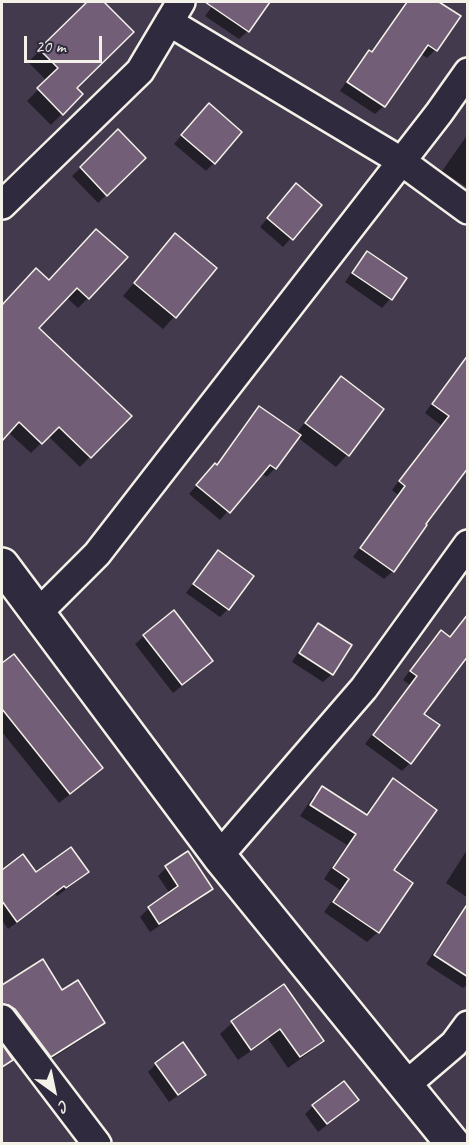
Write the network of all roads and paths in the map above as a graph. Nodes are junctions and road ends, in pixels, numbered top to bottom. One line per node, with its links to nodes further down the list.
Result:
1 (175, 12): 3 (street); 4 (street)
2 (468, 72): 3 (street)
3 (401, 161): 5 (street); 8 (street)
4 (2, 205)
5 (468, 210)
6 (468, 544): 9 (street)
7 (2, 565): 8 (main road)
8 (37, 614): 9 (main road)
9 (219, 856): 12 (main road)
10 (2, 1019): 13 (street)
11 (468, 1025): 12 (street)
12 (406, 1085): 14 (main road)
13 (97, 1143)
14 (453, 1143)

